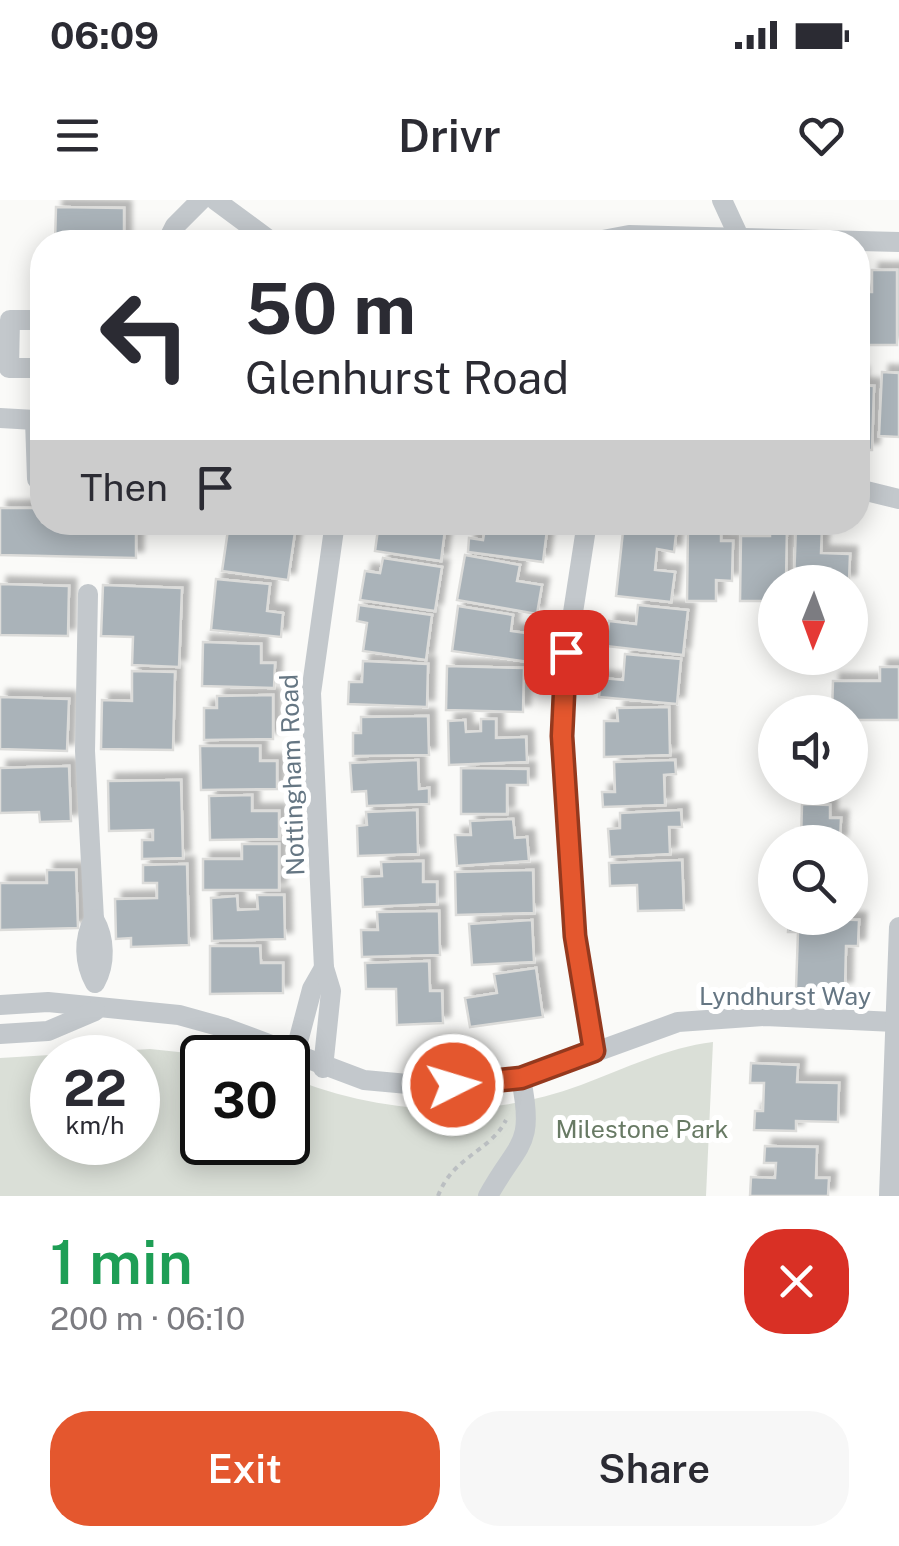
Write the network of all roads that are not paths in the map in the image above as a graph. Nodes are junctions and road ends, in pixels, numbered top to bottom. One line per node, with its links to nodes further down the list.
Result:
1 (201, 200): 4 (street)
2 (214, 200): 5 (street)
3 (722, 200): 6 (street)
4 (174, 230)
5 (255, 230)
6 (736, 230)
7 (870, 241): 8 (street)
8 (899, 242)
9 (30, 320): 10 (street)
10 (30, 368)
11 (0, 418): 12 (street)
12 (30, 420)
13 (870, 492): 14 (street)
14 (899, 500)
15 (333, 535): 19 (street, Nottingham Road)
16 (586, 535): 26 (street)
17 (88, 594): 21 (street)
18 (899, 927): 22 (street)
19 (324, 968): 25 (street, Nottingham Road); 28 (street, Nottingham Road)
20 (0, 1005): 21 (street, Lyndhurst Way)
21 (96, 1010): 23 (street, Lyndhurst Way); 24 (street, Lyndhurst Way)
22 (895, 1022): 26 (street, Lyndhurst Way); 31 (street)
23 (0, 1034)
24 (236, 1035)
25 (300, 1035)
26 (594, 1051): 29 (street, Lyndhurst Way)
27 (310, 1063): 28 (street, Lyndhurst Way)
28 (323, 1068): 29 (street, Lyndhurst Way)
29 (521, 1078): 30 (street)
30 (488, 1196)
31 (889, 1196)

